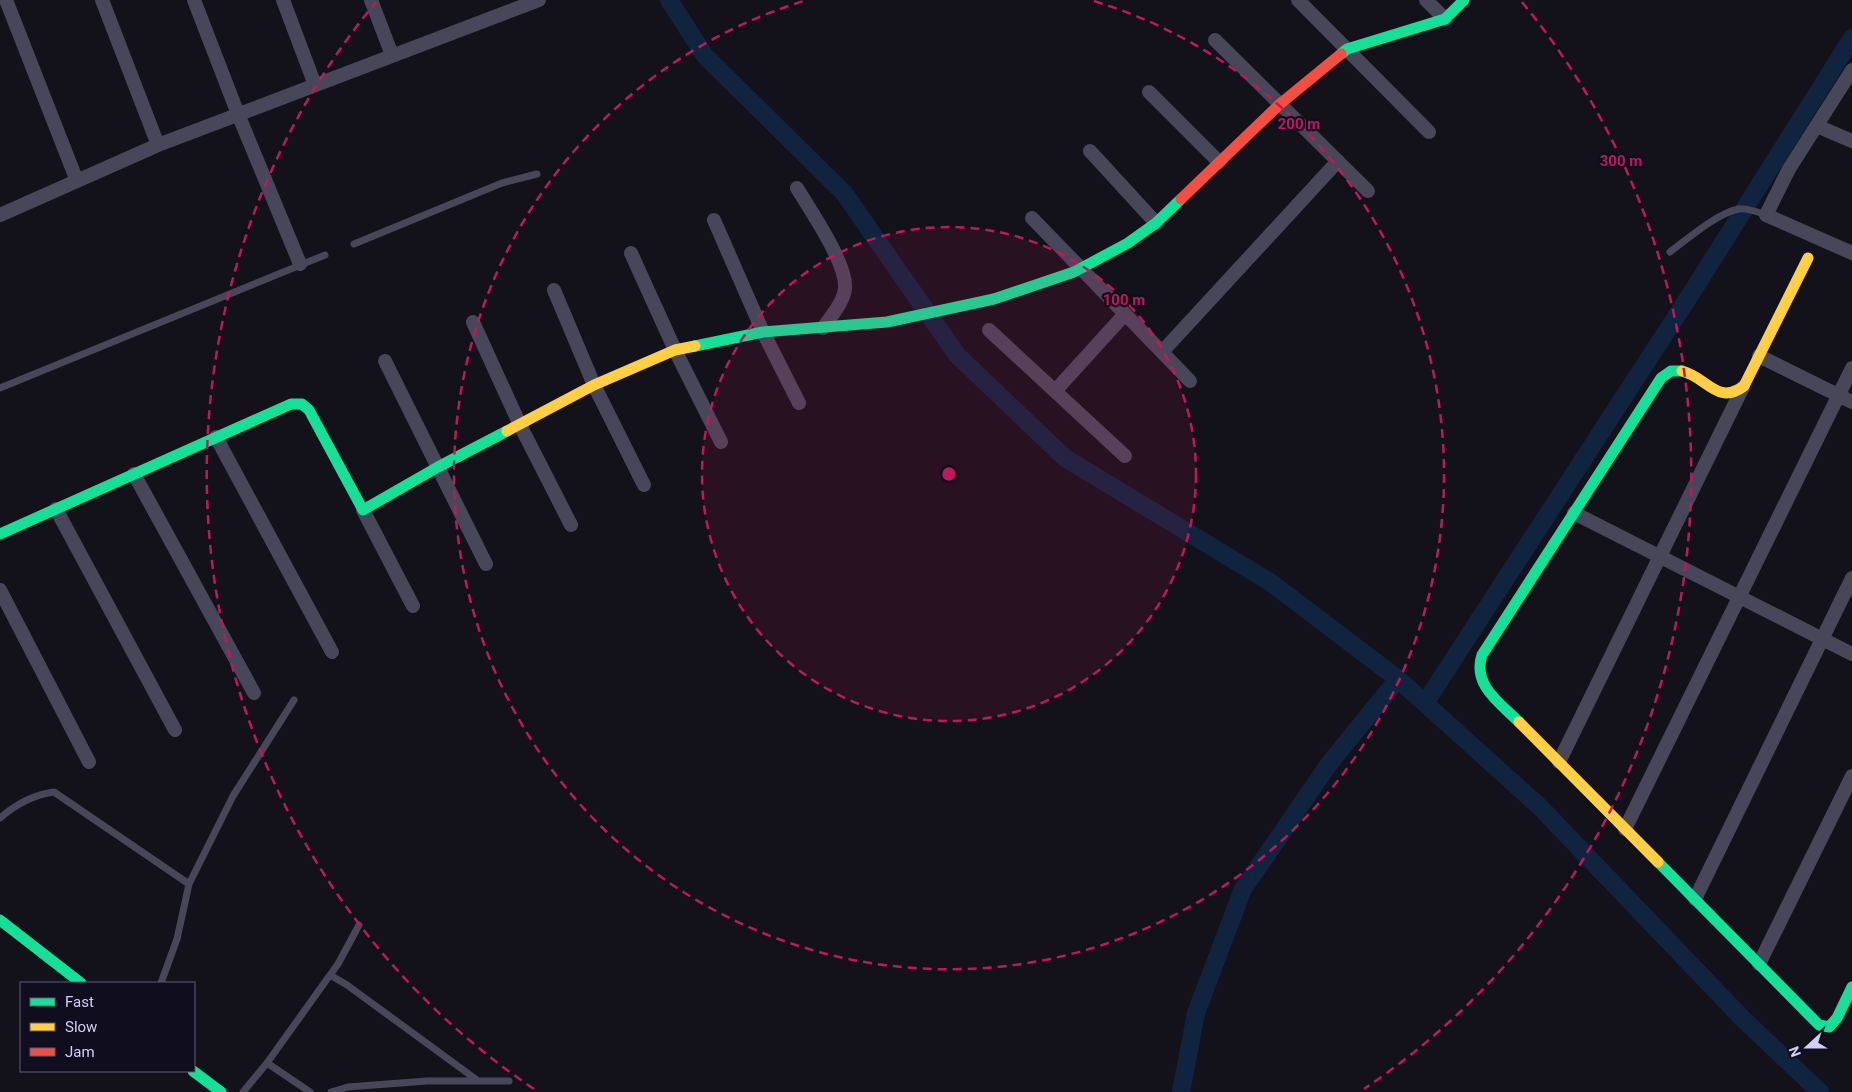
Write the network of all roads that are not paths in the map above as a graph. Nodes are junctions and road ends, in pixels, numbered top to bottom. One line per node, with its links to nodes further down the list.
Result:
1 (6, 0): 27 (street)
2 (102, 0): 22 (street)
3 (194, 0): 18 (street)
4 (283, 0): 15 (street)
5 (371, 0): 13 (street)
6 (539, 0): 13 (street)
7 (1298, 0): 12 (street)
8 (1426, 0): 10 (street)
9 (1464, 0): 10 (street)
10 (1445, 19): 12 (street)
11 (1215, 40): 17 (street)
12 (1347, 49): 17 (street); 20 (street)
13 (392, 56): 15 (street)
14 (1852, 70): 19 (street)
15 (315, 85): 18 (street)
16 (1149, 92): 25 (street)
17 (1280, 104): 24 (street); 25 (street)
18 (238, 114): 22 (street); 41 (street)
19 (1816, 126): 21 (street); 31 (street)
20 (1428, 132)
21 (1852, 141)
22 (158, 145): 27 (street)
23 (1090, 151): 34 (street)
24 (1338, 161): 29 (street); 50 (street)
25 (1219, 162): 34 (street)
26 (537, 174): 35 (lane)
27 (77, 181): 30 (street)
28 (797, 188): 46 (street)
29 (1368, 191)
30 (0, 215)
31 (1766, 215): 36 (lane); 38 (street)
32 (1032, 218): 42 (street)
33 (714, 220): 48 (street)
34 (1156, 224): 42 (street)
35 (354, 244)
36 (1670, 252)
37 (631, 253): 49 (street)
38 (1852, 253)
39 (325, 255): 41 (lane)
40 (1808, 258): 51 (street)
41 (300, 264): 57 (lane)
42 (1080, 268): 44 (street); 46 (street)
43 (554, 290): 55 (street)
44 (1125, 314): 50 (street); 58 (street)
45 (473, 322): 62 (street)
46 (823, 328): 48 (street)
47 (989, 330): 58 (street)
48 (763, 332): 49 (street); 61 (street)
49 (675, 350): 55 (street); 64 (street)
50 (1162, 352): 54 (street)
51 (1759, 356): 56 (street); 59 (street)
52 (385, 361): 66 (street)
53 (1852, 368): 59 (street)
54 (1190, 381)
55 (594, 385): 62 (street); 68 (street)
56 (1744, 386): 71 (street); 74 (street)
57 (0, 388)
58 (1055, 392): 65 (street)
59 (1838, 395): 60 (street); 78 (street)
60 (1852, 402)
61 (799, 403)
62 (520, 425): 66 (street); 72 (street)
63 (216, 437): 67 (street); 70 (street); 81 (street)
64 (722, 442)
65 (1125, 456)
66 (438, 467): 70 (street); 75 (street)
67 (134, 474): 69 (street); 83 (street)
68 (644, 485)
69 (56, 509): 73 (street); 85 (street)
70 (363, 510): 79 (street)
71 (1574, 513): 74 (street); 87 (street)
72 (572, 525)
73 (0, 534)
74 (1660, 556): 78 (street); 87 (street)
75 (486, 564)
76 (1852, 578): 80 (street)
77 (0, 590): 86 (street)
78 (1739, 596): 80 (street); 90 (street)
79 (413, 606)
80 (1823, 638): 82 (street); 92 (street)
81 (332, 652)
82 (1852, 654)
83 (254, 693)
84 (294, 700): 91 (lane)
85 (175, 730)
86 (89, 762)
87 (1559, 762): 90 (street)
88 (1852, 776): 95 (street)
89 (0, 818): 91 (lane)
90 (1625, 829): 92 (street)
91 (189, 884): 98 (lane)
92 (1695, 899): 95 (street)
93 (0, 920): 97 (street)
94 (359, 925): 96 (lane)
95 (1759, 964): 99 (street)
96 (330, 975): 100 (lane); 102 (lane)
97 (80, 982)
98 (160, 982)
99 (1852, 987)
100 (267, 1063): 105 (lane); 106 (lane)
101 (198, 1077): 104 (street)
102 (477, 1080): 103 (lane); 107 (lane)
103 (510, 1081)
104 (221, 1092)
105 (243, 1092)
106 (310, 1092)
107 (331, 1092)

